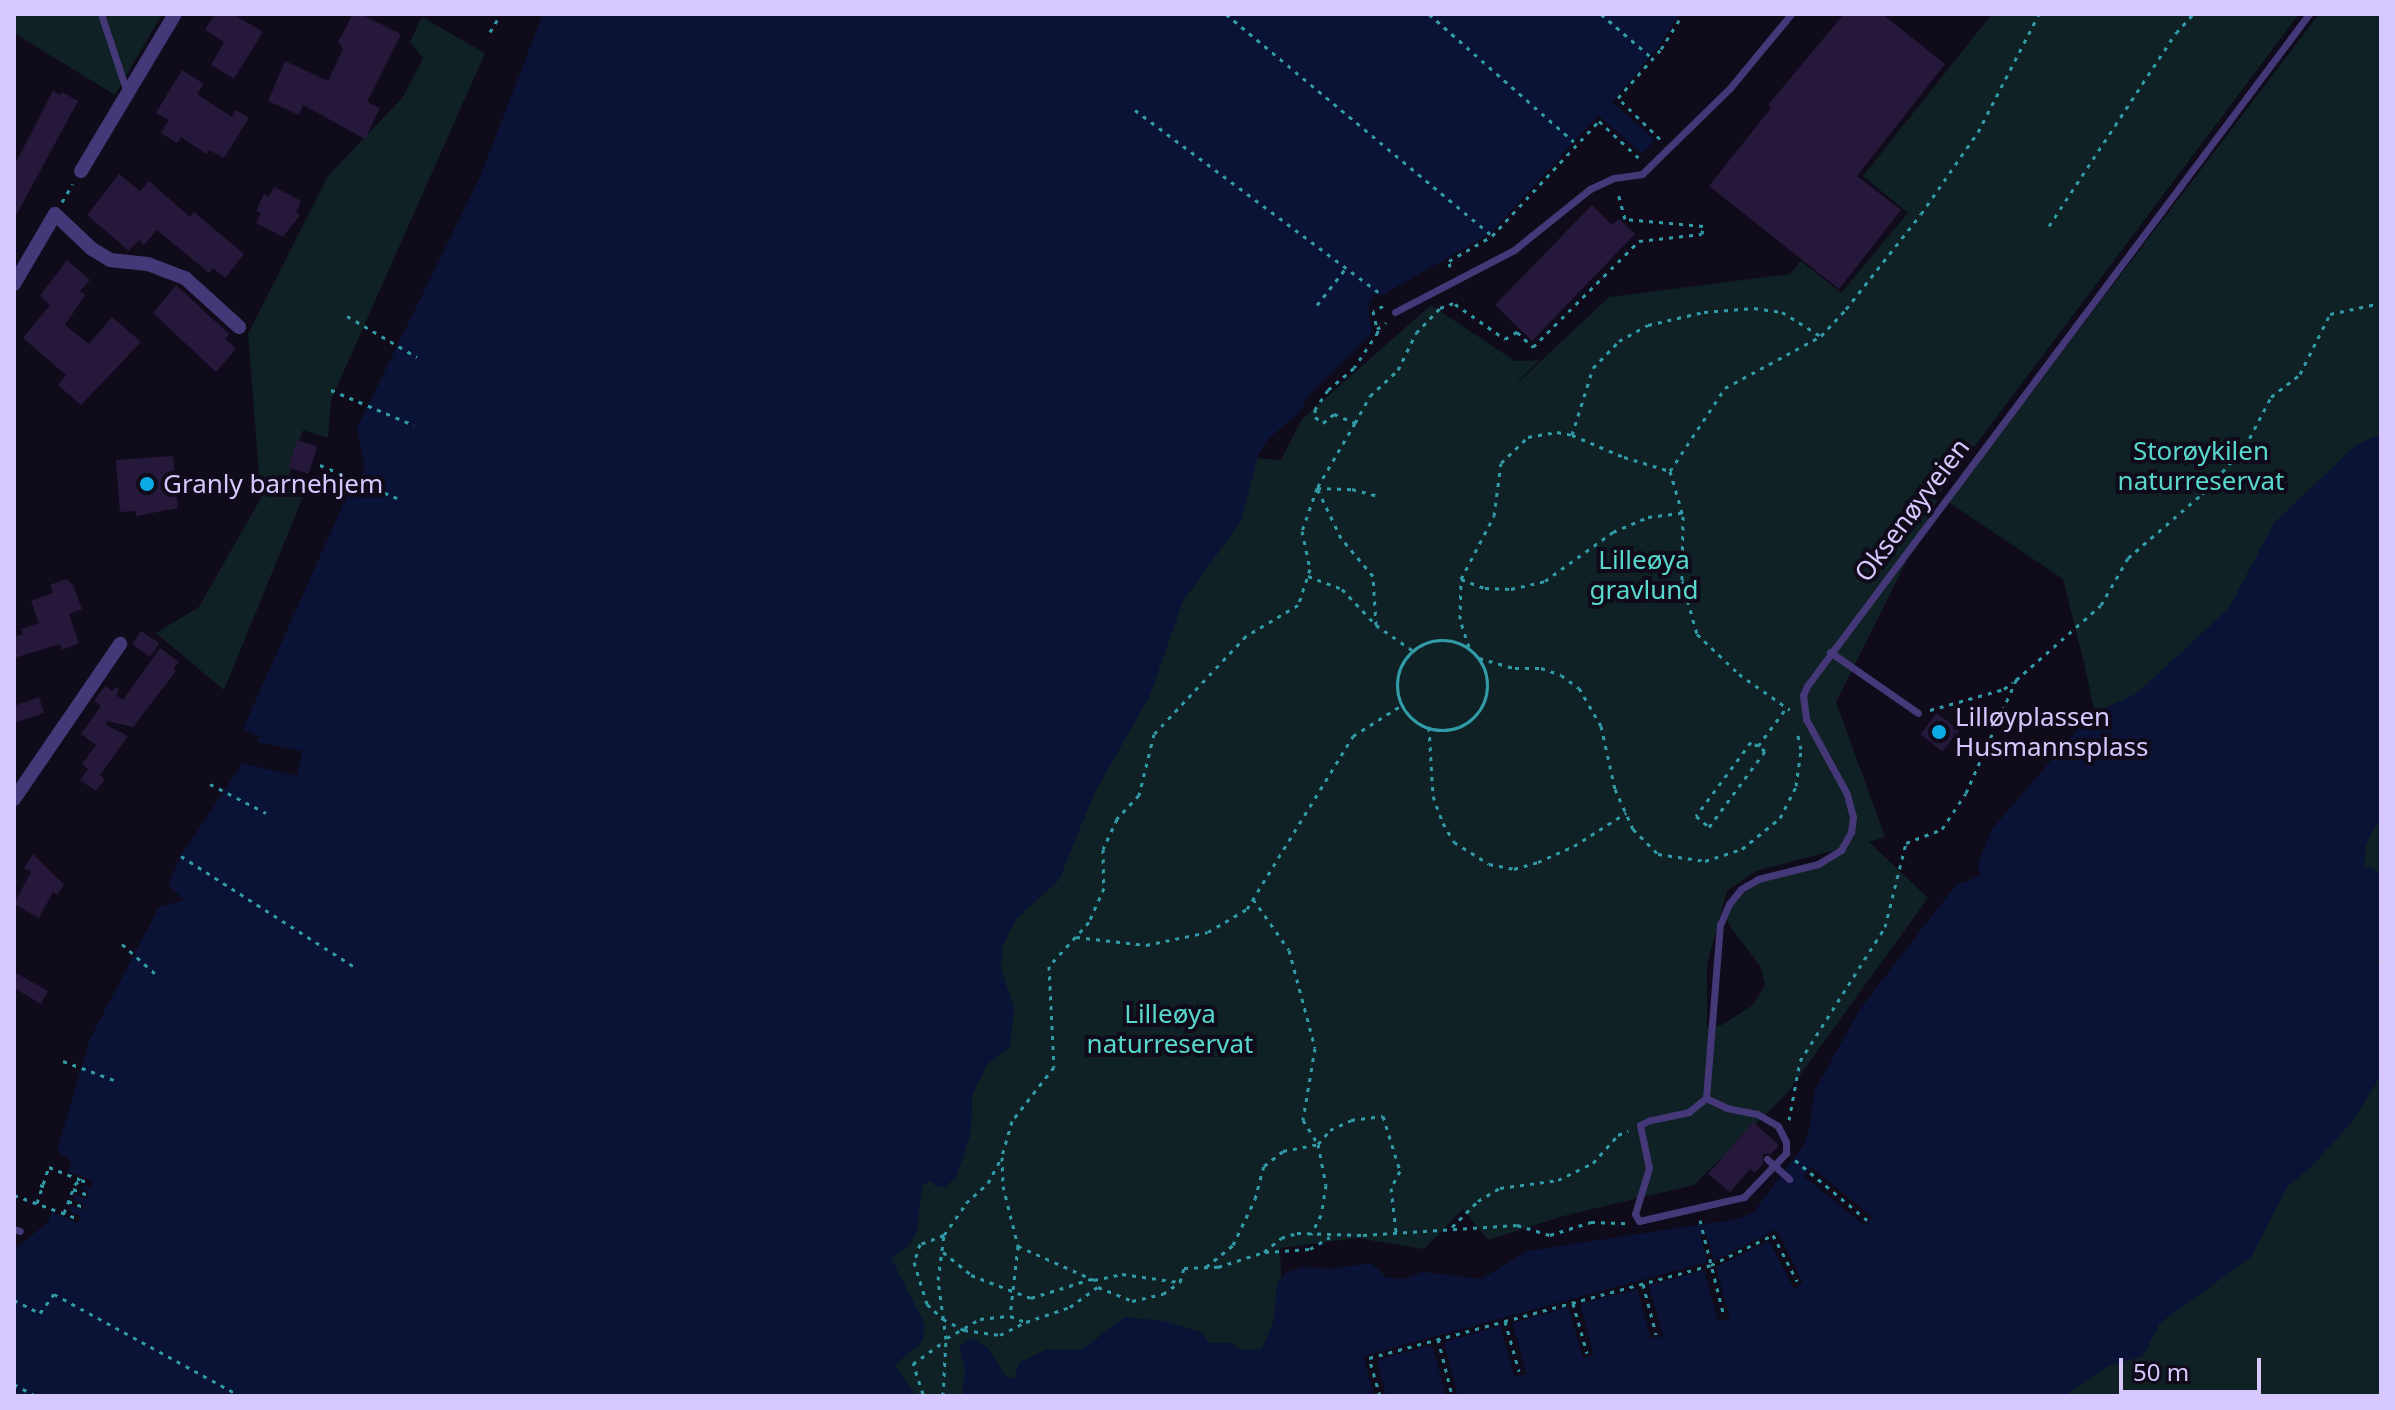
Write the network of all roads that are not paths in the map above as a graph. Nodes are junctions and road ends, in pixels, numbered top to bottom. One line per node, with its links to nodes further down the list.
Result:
1 (101, 14): 5 (lane)
2 (175, 14): 5 (street)
3 (1791, 14): 8 (lane)
4 (2309, 14): 11 (lane, Oksenøyveien)
5 (127, 92): 6 (street)
6 (81, 171)
7 (14, 284): 9 (street)
8 (1395, 312)
9 (239, 327)
10 (120, 644): 13 (street)
11 (1830, 652): 12 (lane); 14 (lane, Oksenøyveien)
12 (1918, 713)
13 (14, 799)
14 (1706, 1098): 16 (lane); 16 (lane)
15 (1767, 1159): 16 (lane)
16 (1776, 1167): 17 (lane)
17 (1789, 1179)

